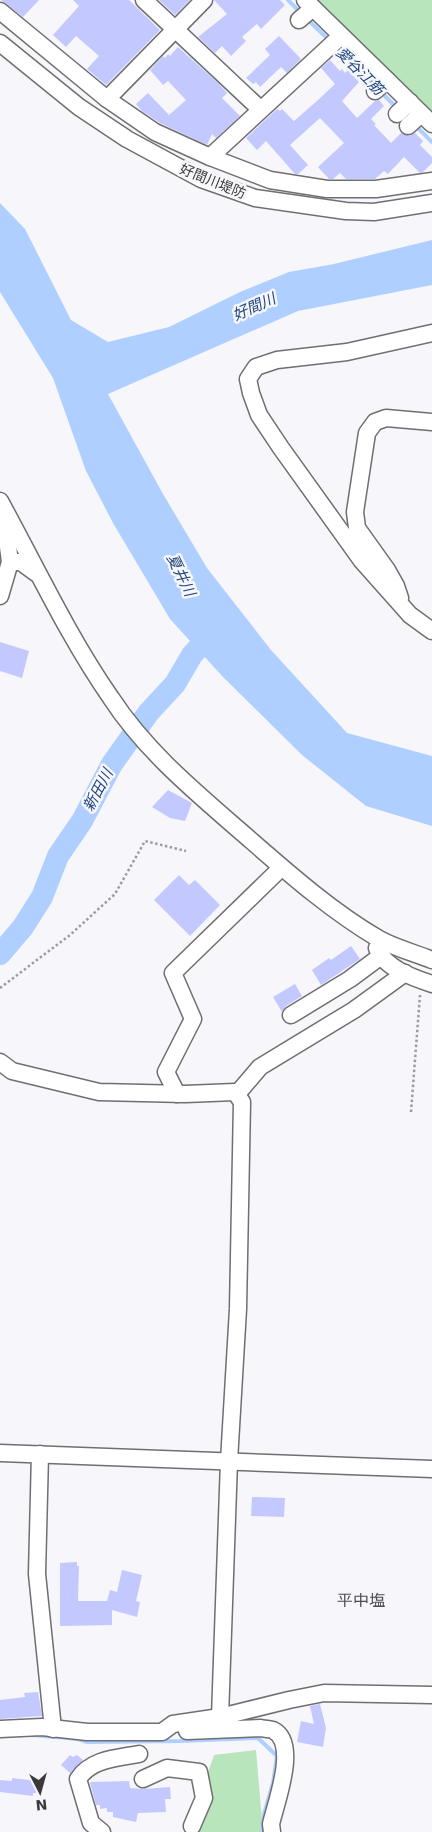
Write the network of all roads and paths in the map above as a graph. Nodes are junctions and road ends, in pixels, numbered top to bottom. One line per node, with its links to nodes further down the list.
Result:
1 (144, 0): 6 (street)
2 (204, 0): 6 (street)
3 (309, 4): 5 (street); 7 (street)
4 (0, 11): 11 (street)
5 (299, 20)
6 (175, 28): 11 (street); 12 (street)
7 (334, 41): 9 (street); 12 (street)
8 (0, 43): 17 (street, 好間川堤防)
9 (387, 80): 10 (street); 13 (street)
10 (375, 91)
11 (107, 99): 15 (street)
12 (260, 109): 15 (street)
13 (421, 114): 14 (street)
14 (402, 120)
15 (210, 157): 16 (street)
16 (432, 181)
17 (432, 203)
18 (432, 333): 25 (street)
19 (432, 422): 25 (street)
20 (0, 501): 23 (street)
21 (0, 522): 22 (street)
22 (10, 562): 23 (street); 24 (street)
23 (38, 574): 28 (street)
24 (0, 596)
25 (400, 604): 26 (street)
26 (432, 631)
27 (186, 851): 33 (path)
28 (281, 868): 29 (street); 36 (street)
29 (375, 936): 30 (street); 31 (street)
30 (381, 956): 32 (street); 34 (street)
31 (432, 960)
32 (418, 979): 37 (street); 38 (path)
33 (0, 988)
34 (291, 1015)
35 (0, 1062): 36 (street)
36 (177, 1094): 37 (street)
37 (237, 1094): 41 (street)
38 (411, 1112)
39 (0, 1453): 40 (street)
40 (40, 1454): 41 (street); 45 (street)
41 (229, 1461): 42 (street); 44 (street)
42 (432, 1469)
43 (432, 1696): 44 (street)
44 (220, 1717): 48 (street)
45 (54, 1728): 46 (street); 47 (street)
46 (0, 1729)
47 (137, 1732): 48 (street); 49 (street)
48 (162, 1732): 52 (street)
49 (139, 1754): 50 (street); 51 (street)
50 (192, 1826)
51 (102, 1832)
52 (272, 1832)

